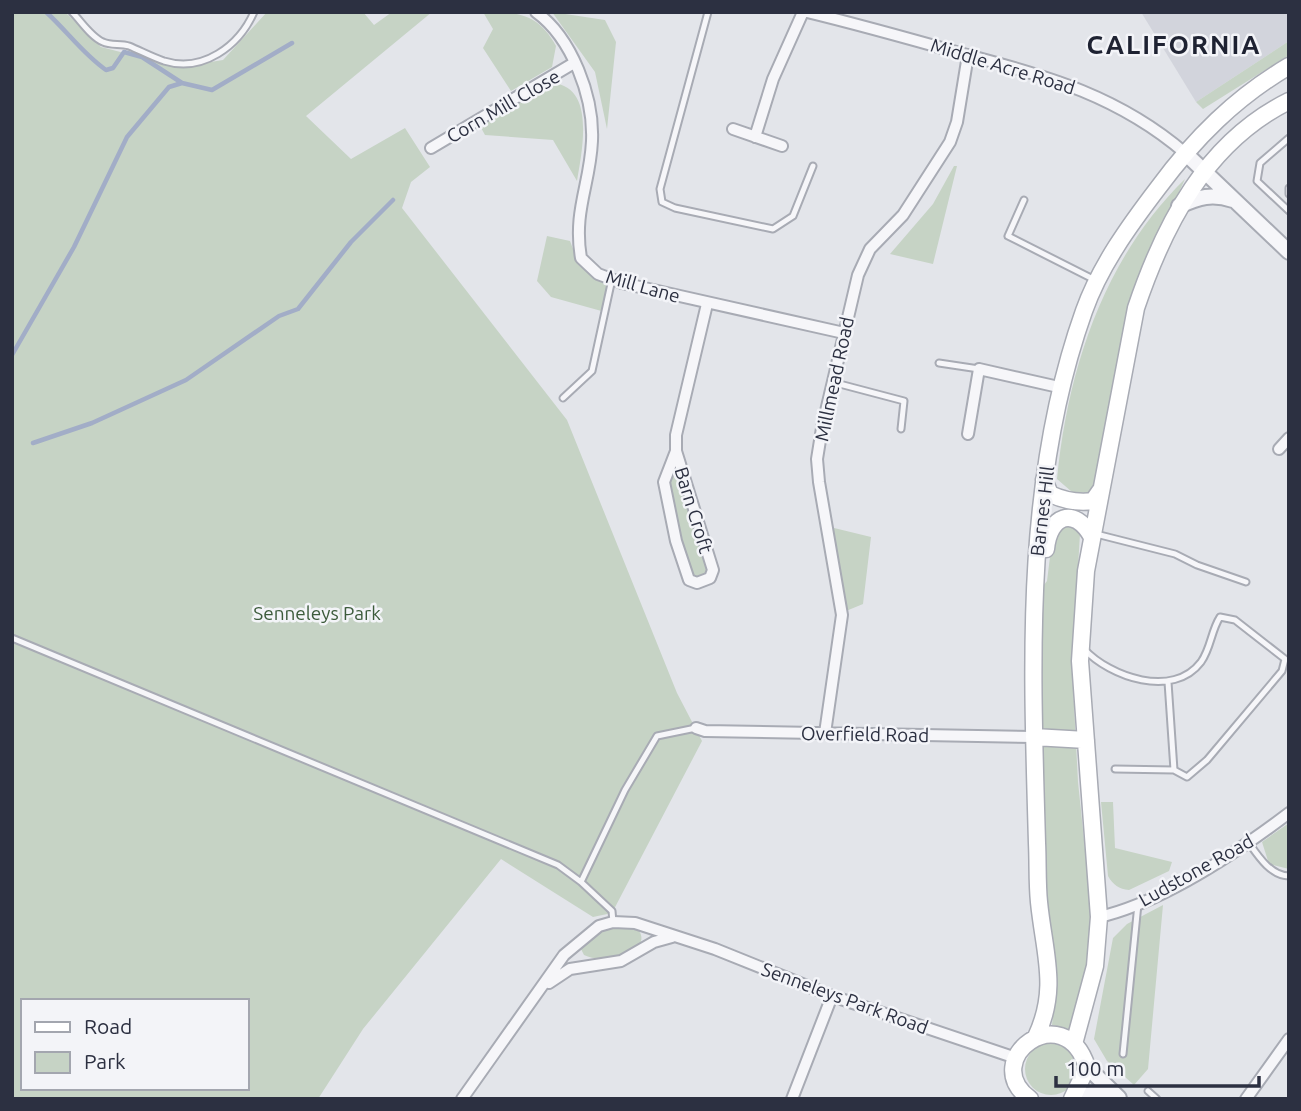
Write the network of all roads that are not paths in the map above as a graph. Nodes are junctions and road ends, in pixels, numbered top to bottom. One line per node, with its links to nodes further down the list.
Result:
1 (72, 12): 2 (lane)
2 (254, 12)
3 (536, 12): 7 (street, Mill Lane)
4 (708, 12): 16 (lane)
5 (805, 12): 6 (street, Middle Acre Road); 11 (street)
6 (968, 55): 15 (street, Middle Acre Road); 28 (street, Millmead Road)
7 (575, 63): 14 (street, Corn Mill Close); 25 (street, Mill Lane)
8 (1289, 66): 15 (main road, Barnes Hill)
9 (1289, 101): 17 (main road)
10 (733, 129): 11 (street)
11 (755, 137): 13 (street)
12 (1289, 138): 23 (lane)
13 (782, 146)
14 (430, 148)
15 (1185, 153): 17 (street); 26 (main road, Barnes Hill)
16 (813, 166)
17 (1205, 170): 21 (street); 22 (main road)
18 (1289, 188): 19 (lane)
19 (1289, 194)
20 (1024, 200): 26 (lane)
21 (1238, 202): 22 (street); 24 (street)
22 (1179, 207): 40 (main road)
23 (1289, 211)
24 (1288, 251)
25 (612, 279): 27 (street, Mill Lane); 33 (lane)
26 (1098, 282): 32 (main road, Barnes Hill)
27 (707, 304): 28 (street, Mill Lane); 38 (street, Barn Croft)
28 (844, 333): 31 (street, Millmead Road)
29 (939, 363): 30 (lane)
30 (979, 369): 32 (street); 35 (street)
31 (832, 382): 34 (lane); 48 (street, Millmead Road)
32 (1063, 388): 39 (main road, Barnes Hill)
33 (563, 398)
34 (901, 429)
35 (968, 434)
36 (1289, 438): 37 (street)
37 (1279, 449)
38 (676, 451): 38 (street, Barn Croft)
39 (1044, 480): 40 (main road); 42 (main road, Barnes Hill)
40 (1100, 491): 41 (main road)
41 (1092, 535): 42 (main road); 43 (lane); 45 (main road)
42 (1034, 582): 49 (main road, Barnes Hill)
43 (1247, 582)
44 (12, 638): 56 (lane)
45 (1082, 646): 46 (lane); 50 (main road)
46 (1168, 681): 52 (lane); 52 (lane)
47 (696, 728): 48 (street, Overfield Road); 56 (lane)
48 (825, 733): 49 (street, Overfield Road)
49 (1034, 737): 50 (main road); 63 (main road, Barnes Hill)
50 (1086, 740): 58 (main road)
51 (1115, 769): 52 (lane)
52 (1174, 770)
53 (1289, 813): 54 (street, Ludstone Road)
54 (1249, 843): 55 (lane); 57 (street, Ludstone Road)
55 (1289, 876)
56 (581, 882): 59 (lane)
57 (1138, 903): 58 (street, Ludstone Road); 66 (lane)
58 (1099, 917): 65 (main road)
59 (613, 922): 60 (street, Senneleys Park Road); 61 (street)
60 (675, 937): 61 (street); 62 (street, Senneleys Park Road)
61 (544, 987): 72 (street)
62 (832, 996): 67 (street, Senneleys Park Road); 73 (street)
63 (1036, 1037): 65 (main road); 67 (main road)
64 (1289, 1039): 76 (street)
65 (1074, 1044): 68 (main road)
66 (1123, 1054)
67 (1016, 1058): 70 (main road)
68 (1087, 1067): 71 (main road); 74 (street)
69 (1148, 1091): 75 (lane)
70 (1026, 1097)
71 (1073, 1098): 74 (street)
72 (461, 1099)
73 (792, 1099)
74 (1119, 1099)
75 (1157, 1099)
76 (1246, 1099)

